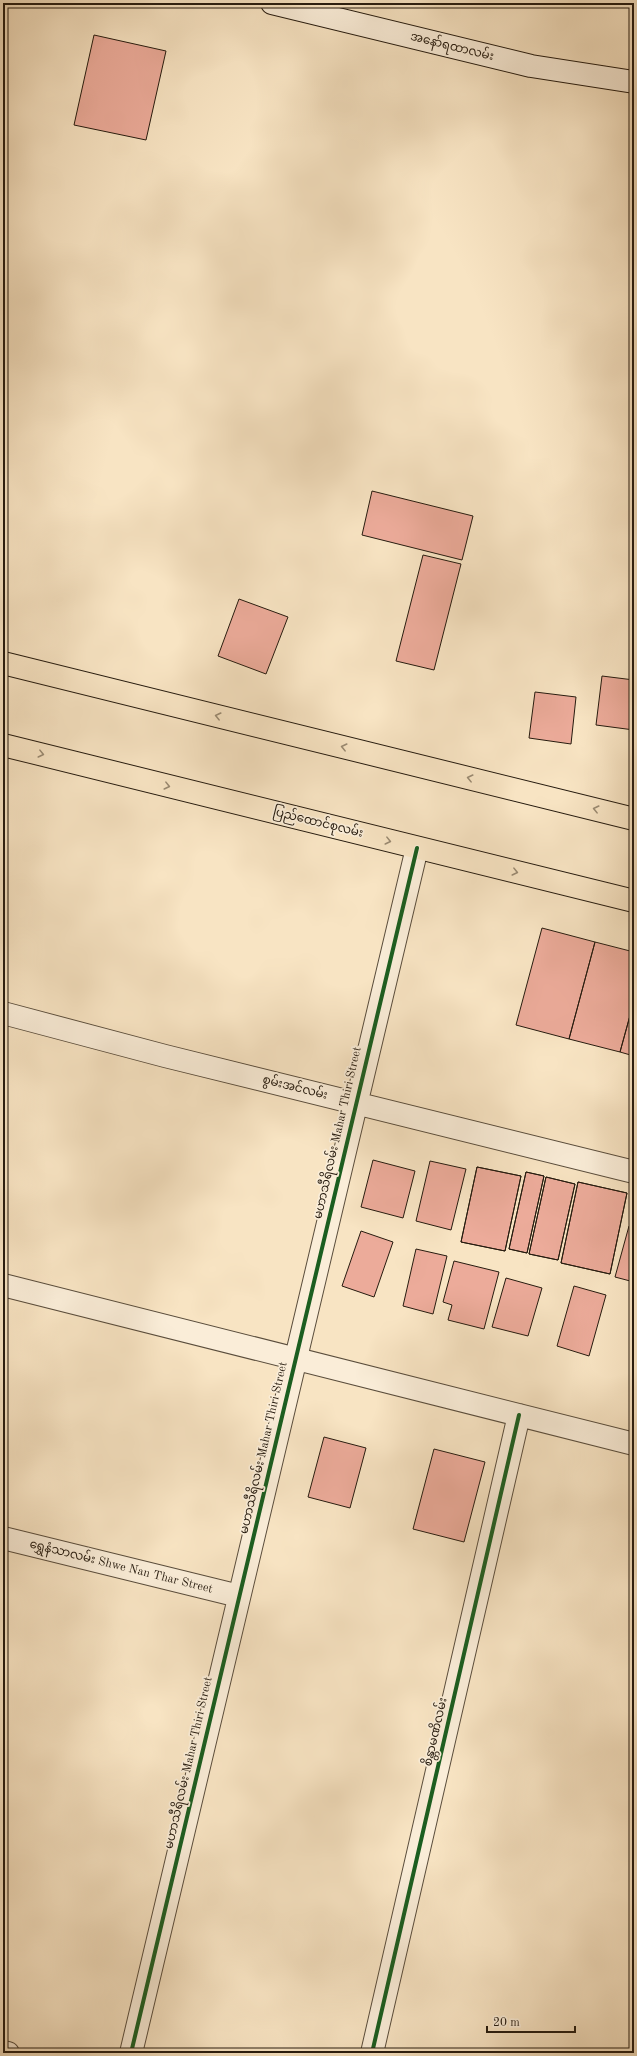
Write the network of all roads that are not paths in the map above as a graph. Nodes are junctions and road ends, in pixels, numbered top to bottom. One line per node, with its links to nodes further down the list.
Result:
1 (272, 3): 2 (street, အနော်ရထာလမ်း)
2 (634, 82)
3 (3, 663): 5 (main road, one-way to 3)
4 (3, 745): 6 (main road, ပြည်ထောင်စုလမ်း, one-way to 6)
5 (634, 819)
6 (417, 848): 7 (main road, ပြည်ထောင်စုလမ်း, one-way to 7); 9 (street, မဟာသီရိလမ်း Mahar Thiri Street)
7 (634, 901)
8 (3, 1013): 9 (street, စွမ်းအင်လမ်း)
9 (356, 1103): 10 (street, စွမ်းအင်လမ်း); 12 (street, မဟာသီရိလမ်း Mahar Thiri Street)
10 (634, 1172)
11 (3, 1285): 12 (street)
12 (295, 1359): 13 (street); 16 (street, မဟာသီရိလမ်း Mahar Thiri Street)
13 (519, 1415): 14 (street); 20 (street, စိန္တာမဏိလမ်း)
14 (634, 1444)
15 (3, 1538): 16 (street, ရွှေနံသာလမ်း Shwe Nan Thar Street)
16 (239, 1596): 19 (street, မဟာသီရိလမ်း Mahar Thiri Street)
17 (3, 2052): 18 (street)
18 (8, 2053)
19 (131, 2053)
20 (372, 2053)

